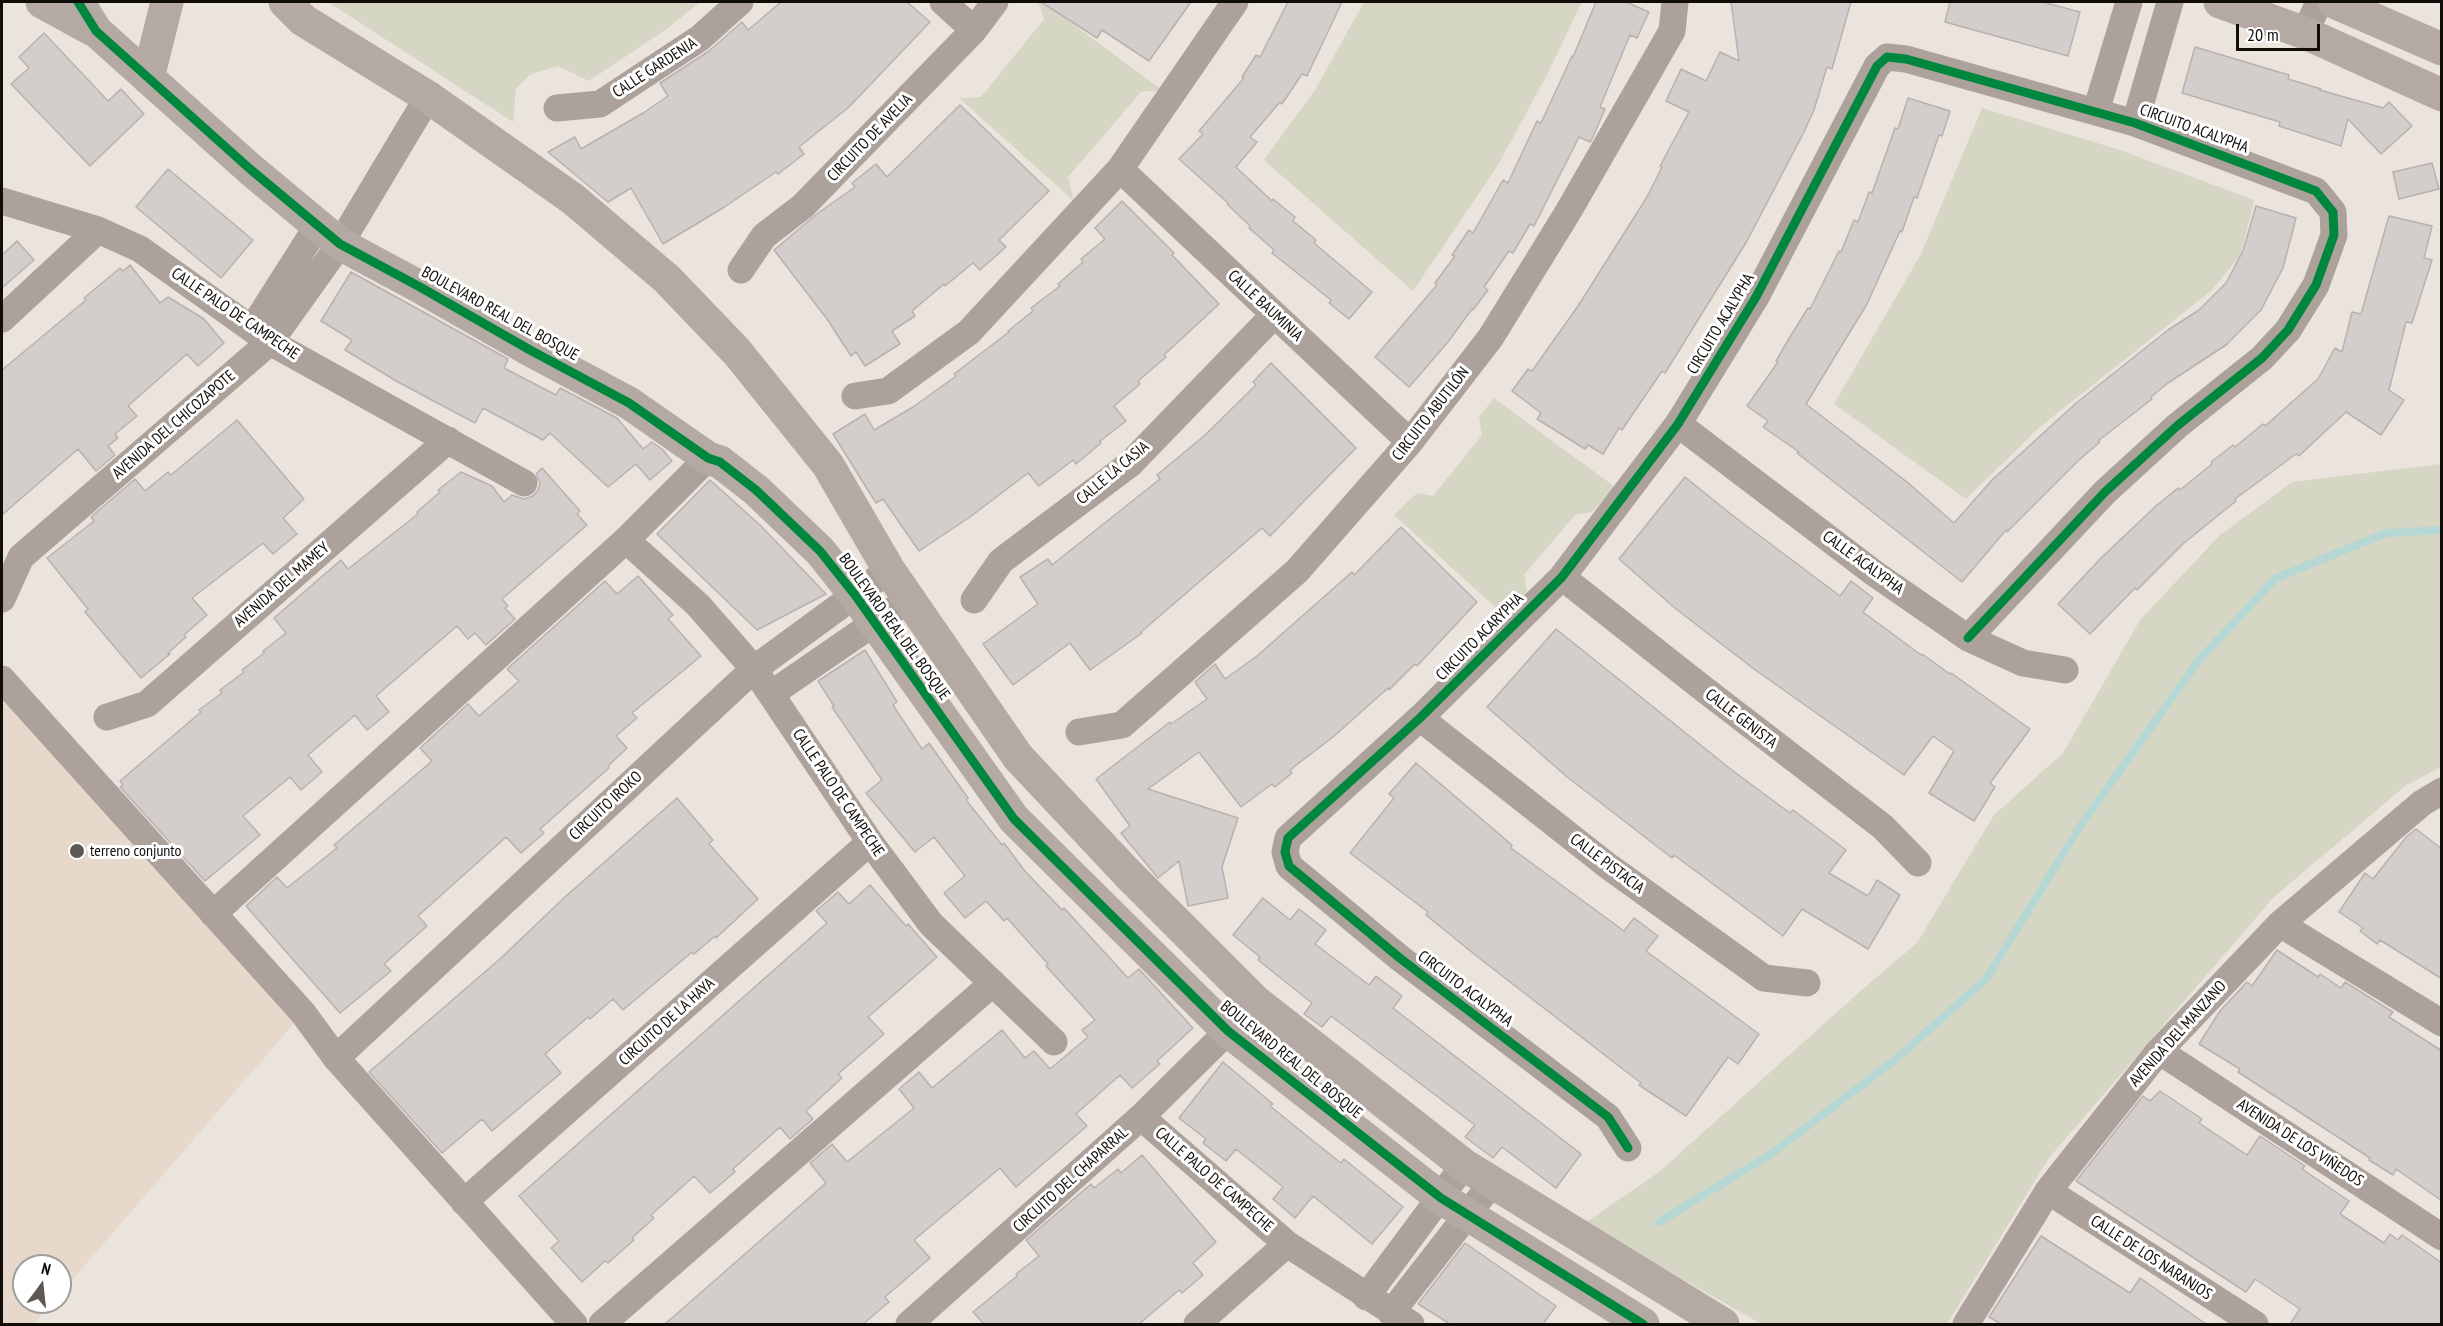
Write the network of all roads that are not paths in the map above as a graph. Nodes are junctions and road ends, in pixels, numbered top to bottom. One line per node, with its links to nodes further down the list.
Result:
1 (42, 2): 16 (street)
2 (78, 2): 16 (street, BOULEVARD REAL DEL BOSQUE)
3 (167, 2): 19 (street)
4 (285, 2): 21 (street, BOULEVARD REAL DEL BOSQUE)
5 (740, 2): 22 (street, CALLE GARDENIA)
6 (943, 2): 15 (street)
7 (995, 2): 15 (street, CIRCUITO DE AVELIA)
8 (1235, 2): 25 (street)
9 (1675, 2): 36 (street, CIRCUITO ABUTILÓN)
10 (2129, 2): 23 (street)
11 (2170, 2): 24 (street)
12 (2220, 2): 17 (street)
13 (2319, 2): 17 (street)
14 (2334, 2): 18 (street)
15 (974, 30): 29 (street, CIRCUITO DE AVELIA)
16 (96, 31): 19 (street, BOULEVARD REAL DEL BOSQUE)
17 (2305, 33): 20 (street)
18 (2442, 49)
19 (148, 78): 28 (street, BOULEVARD REAL DEL BOSQUE)
20 (2442, 95)
21 (428, 97): 28 (street, AVENIDA DEL CHICOZAPOTE); 40 (street, BOULEVARD REAL DEL BOSQUE)
22 (557, 108)
23 (2096, 111): 24 (street, CIRCUITO ACALYPHA); 34 (street, CIRCUITO ACALYPHA)
24 (2135, 123): 47 (street, CIRCUITO ACALYPHA)
25 (1120, 170): 30 (street, CALLE BAUMINIA); 33 (street)
26 (2, 201): 27 (street, CALLE PALO DE CAMPECHE)
27 (98, 230): 31 (street); 32 (street, CALLE PALO DE CAMPECHE)
28 (329, 234): 32 (street, AVENIDA DEL CHICOZAPOTE); 37 (street, BOULEVARD REAL DEL BOSQUE)
29 (741, 270)
30 (1274, 315): 36 (street, CALLE BAUMINIA); 45 (street, CALLE LA CASIA)
31 (2, 319)
32 (261, 335): 35 (street, CALLE PALO DE CAMPECHE); 43 (street, AVENIDA DEL CHICOZAPOTE)
33 (855, 396)
34 (1678, 424): 41 (street, CIRCUITO ACARYPHA); 47 (street, CALLE ACALYPHA)
35 (448, 440): 38 (street, CALLE PALO DE CAMPECHE); 52 (street, AVENIDA DEL MAMEY)
36 (1410, 442): 54 (street, CIRCUITO ABUTILÓN)
37 (708, 458): 39 (street); 42 (street, BOULEVARD REAL DEL BOSQUE)
38 (524, 483)
39 (626, 540): 48 (street, CALLE PALO DE CAMPECHE); 59 (street)
40 (889, 570): 42 (street, CIRCUITO IROKO); 44 (street, BOULEVARD REAL DEL BOSQUE)
41 (1562, 577): 53 (street, CIRCUITO ACARYPHA); 58 (street, CALLE GENISTA)
42 (855, 595): 46 (street, BOULEVARD REAL DEL BOSQUE); 48 (street, CIRCUITO IROKO)
43 (2, 599)
44 (909, 599): 46 (street); 70 (street, BOULEVARD REAL DEL BOSQUE)
45 (974, 600)
46 (875, 623): 51 (street); 64 (street, BOULEVARD REAL DEL BOSQUE)
47 (1968, 638): 49 (street, CALLE ACALYPHA)
48 (754, 669): 51 (street, CALLE PALO DE CAMPECHE); 67 (street, CIRCUITO IROKO)
49 (2065, 670)
50 (2, 679): 59 (street)
51 (771, 694): 56 (street, CALLE PALO DE CAMPECHE)
52 (107, 717)
53 (1420, 718): 57 (street, CIRCUITO ACARYPHA); 62 (street, CALLE PISTACIA)
54 (1078, 732)
55 (2435, 803): 60 (street, AVENIDA DEL MANZANO)
56 (870, 842): 61 (street, CALLE PALO DE CAMPECHE); 73 (street, CIRCUITO DE LA HAYA)
57 (1285, 852): 69 (street, CIRCUITO ACALYPHA)
58 (1918, 863)
59 (213, 914): 67 (street)
60 (2280, 924): 63 (street); 66 (street, AVENIDA DEL MANZANO)
61 (993, 983): 65 (street, CALLE PALO DE CAMPECHE); 80 (street)
62 (1807, 983)
63 (2442, 1023)
64 (1228, 1031): 68 (street, CIRCUITO DEL CHAPARRAL); 74 (street, BOULEVARD REAL DEL BOSQUE)
65 (1054, 1042)
66 (2159, 1051): 72 (street, AVENIDA DEL MANZANO); 75 (street, AVENIDA DE LOS VIÑEDOS)
67 (336, 1058): 73 (street)
68 (1141, 1117): 76 (street, CALLE PALO DE CAMPECHE); 81 (street, CIRCUITO DEL CHAPARRAL)
69 (1628, 1148)
70 (1464, 1165): 71 (street, BOULEVARD REAL DEL BOSQUE); 74 (street)
71 (1492, 1183): 74 (street); 84 (street, BOULEVARD REAL DEL BOSQUE)
72 (2048, 1191): 85 (street, AVENIDA DEL MANZANO); 86 (street, CALLE DE LOS NARANJOS)
73 (464, 1202): 79 (street)
74 (1454, 1207): 77 (street); 78 (street); 83 (street, BOULEVARD REAL DEL BOSQUE)
75 (2442, 1237)
76 (1287, 1244): 77 (street); 82 (street)
77 (1366, 1297): 78 (street)
78 (1401, 1319)
79 (574, 1324)
80 (602, 1324)
81 (909, 1324)
82 (1197, 1324)
83 (1643, 1324)
84 (1723, 1324)
85 (1966, 1324)
86 (2255, 1324)

